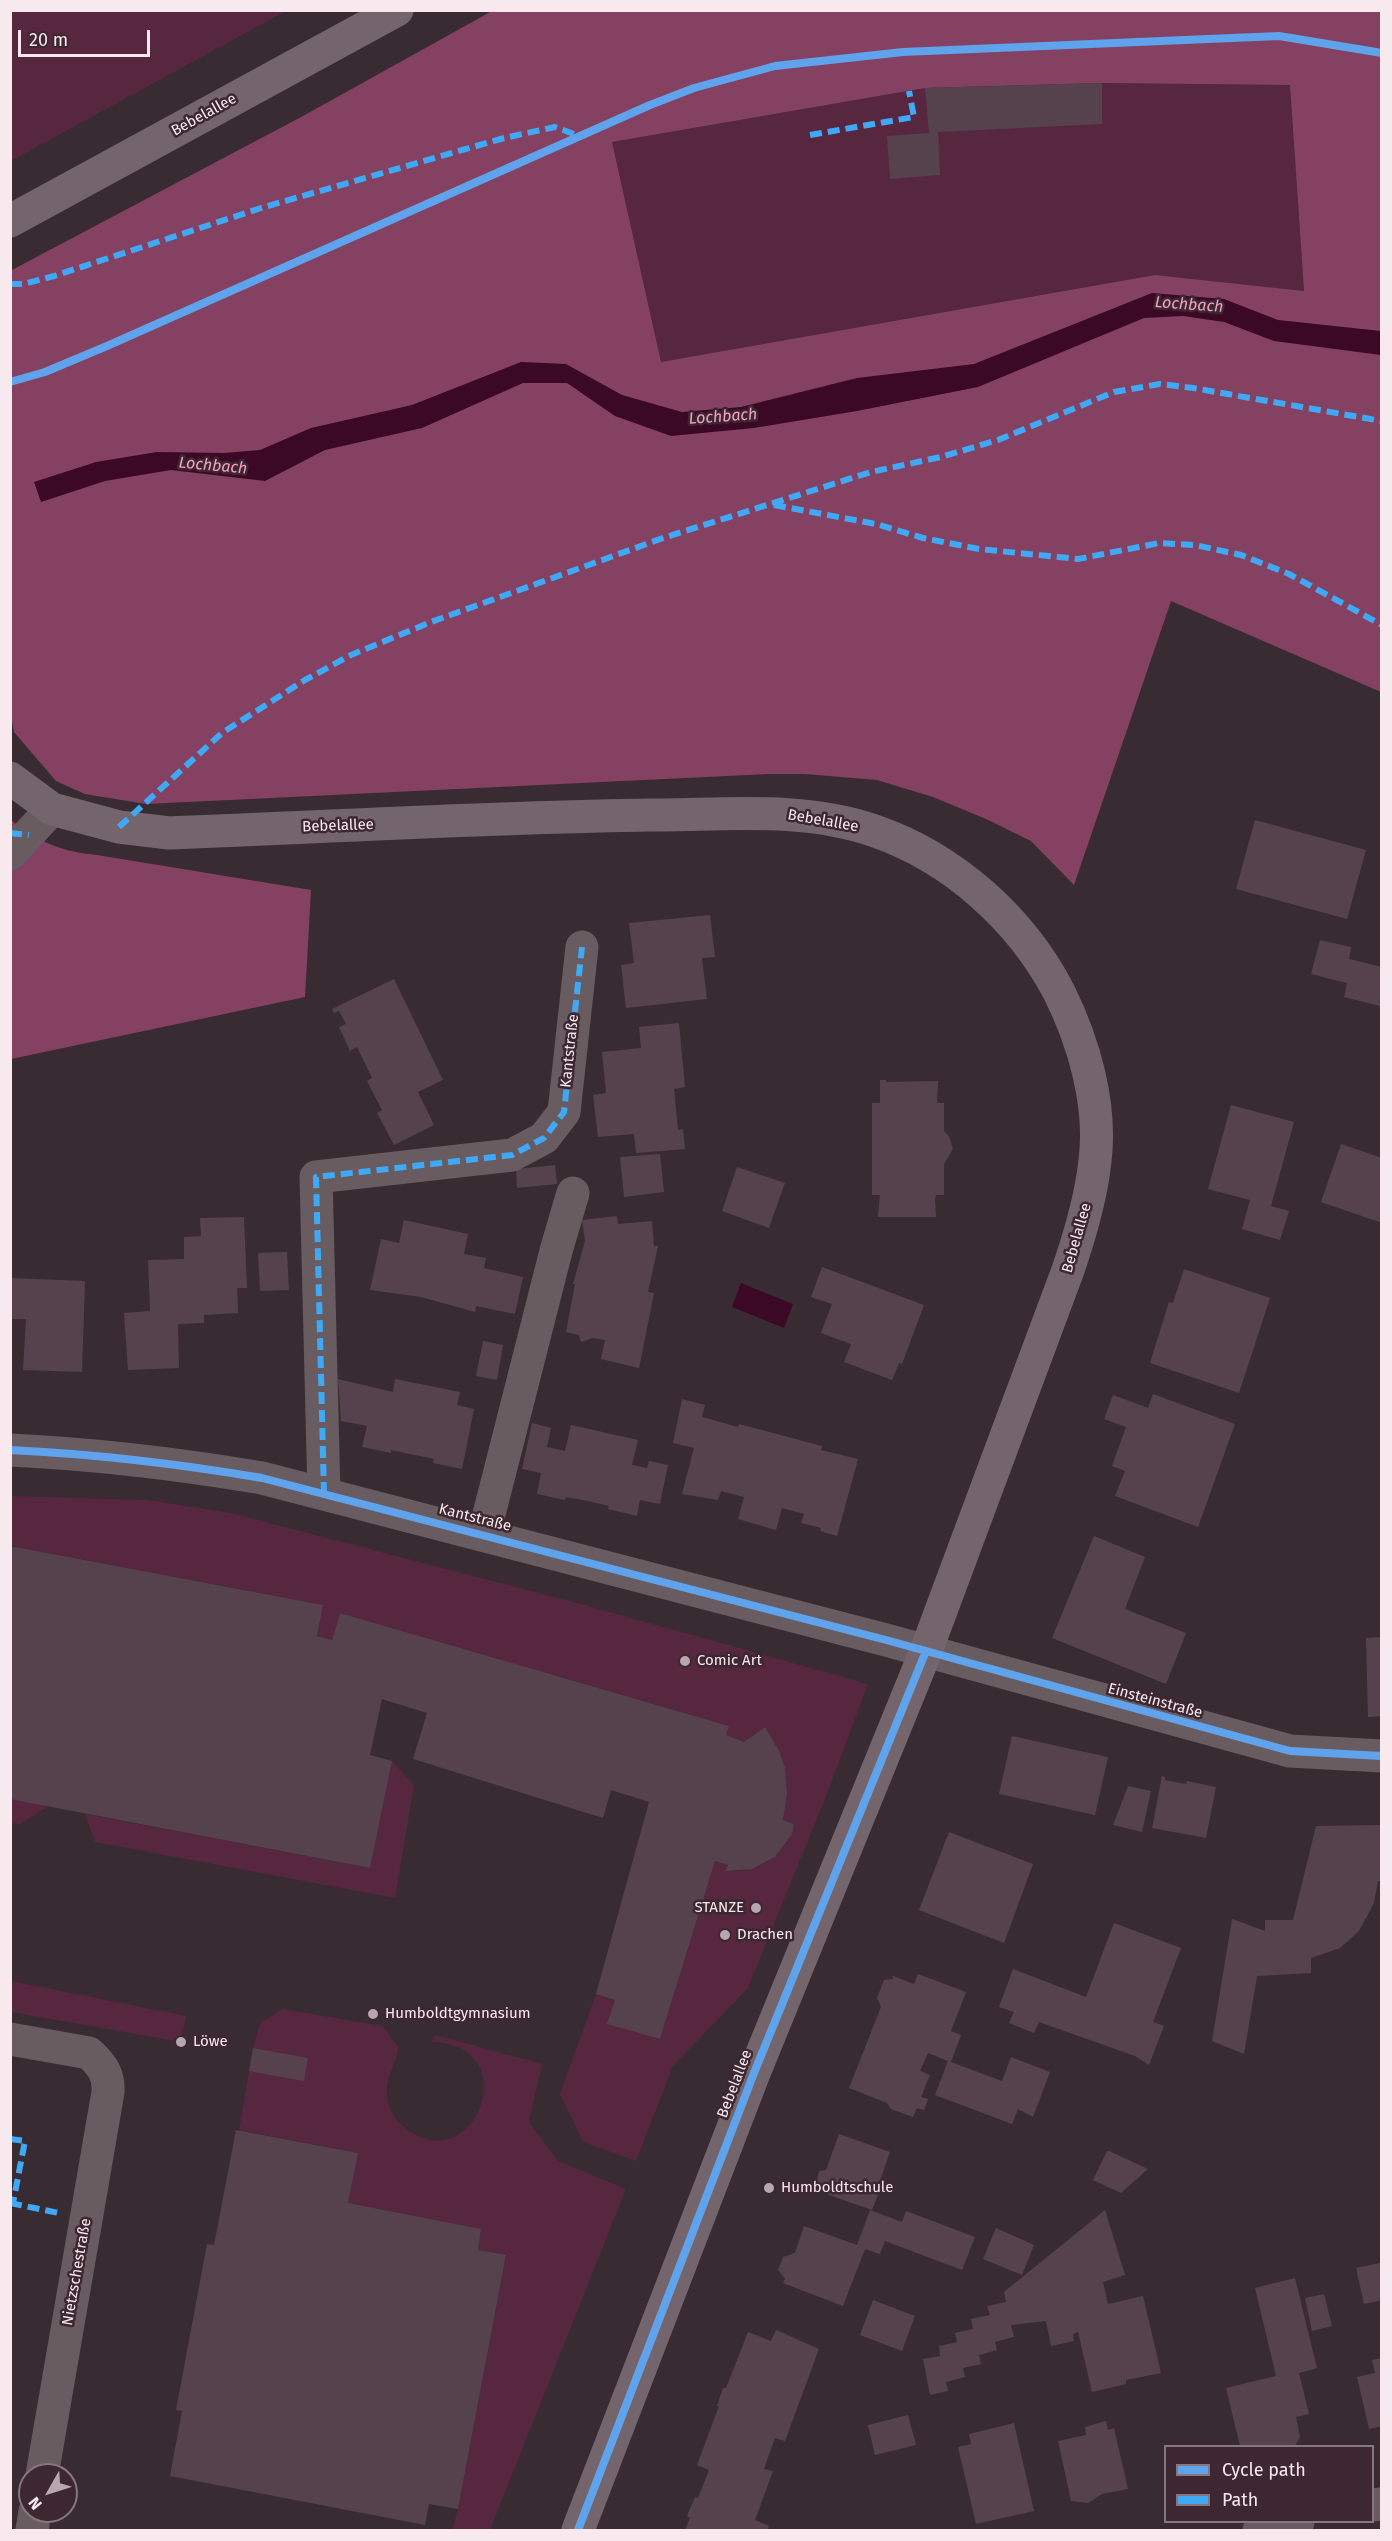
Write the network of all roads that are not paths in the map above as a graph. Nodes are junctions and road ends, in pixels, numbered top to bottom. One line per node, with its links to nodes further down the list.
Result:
1 (397, 10): 2 (main road, Bebelallee)
2 (10, 221)
3 (10, 778): 4 (main road, Bebelallee)
4 (52, 809): 5 (street); 11 (main road, Bebelallee)
5 (16, 841)
6 (582, 946): 9 (street, Kantstraße)
7 (573, 1193): 10 (street, Kantstraße)
8 (10, 1450): 9 (street, Kantstraße)
9 (324, 1494): 10 (street, Kantstraße)
10 (484, 1534): 11 (street, Kantstraße)
11 (926, 1651): 12 (street, Einsteinstraße); 16 (main road, Bebelallee)
12 (1382, 1756)
13 (10, 2039): 14 (street, Nietzschestraße)
14 (44, 2463)
15 (1293, 2523): 17 (street)
16 (578, 2530)
17 (1259, 2530)

